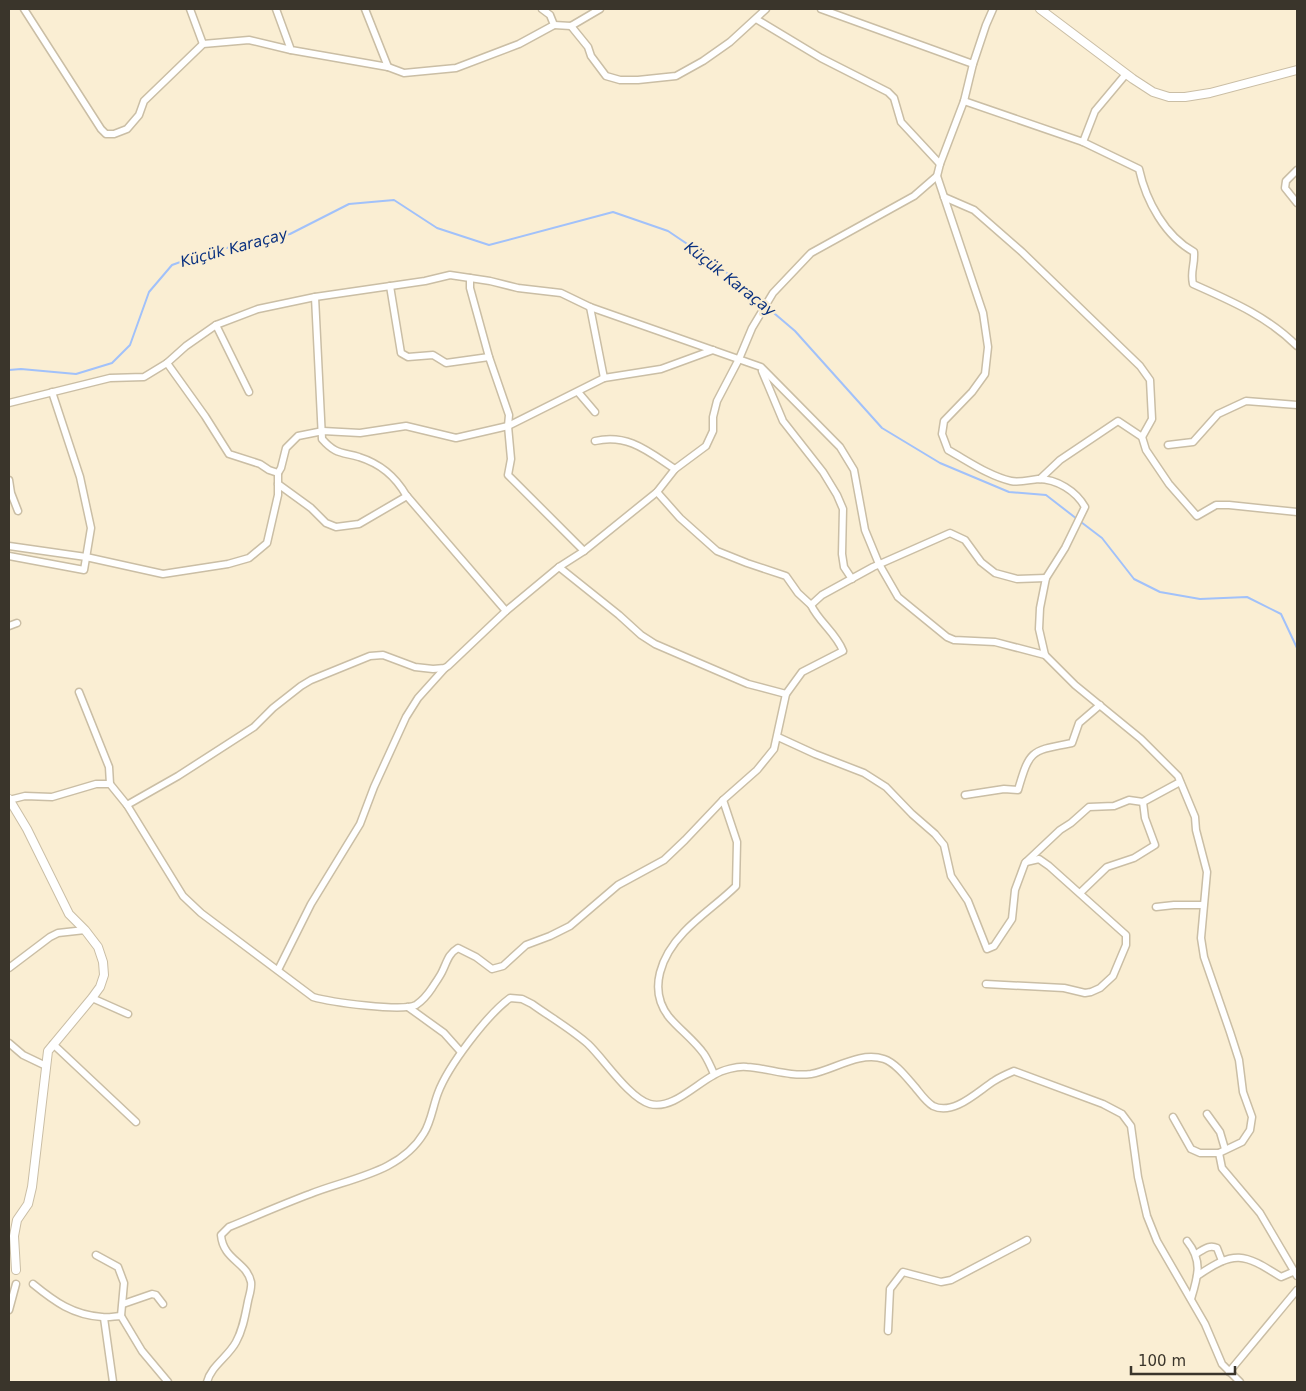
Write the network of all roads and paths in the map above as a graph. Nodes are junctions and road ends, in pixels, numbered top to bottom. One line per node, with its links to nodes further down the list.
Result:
1 (24, 9): 14 (street)
2 (190, 9): 14 (street)
3 (276, 9): 15 (street)
4 (365, 9): 17 (street)
5 (542, 9): 12 (street)
6 (600, 9): 13 (street)
7 (766, 9): 11 (street)
8 (821, 9): 16 (street)
9 (993, 9): 16 (street)
10 (1040, 9): 19 (street)
11 (756, 19): 13 (street); 22 (street)
12 (554, 25): 13 (street); 17 (street)
13 (571, 26)
14 (203, 44): 15 (street)
15 (291, 50): 17 (street)
16 (973, 64): 20 (street)
17 (388, 67)
18 (1297, 70): 19 (street)
19 (1126, 74): 21 (street)
20 (964, 101): 21 (street); 22 (street)
21 (1083, 142): 32 (street)
22 (940, 164): 24 (street)
23 (1297, 170): 26 (street)
24 (937, 176): 25 (street); 35 (street)
25 (944, 197): 47 (street); 52 (street)
26 (1297, 203)
27 (470, 278): 28 (street); 30 (street); 34 (street)
28 (390, 286): 29 (street); 34 (street)
29 (315, 296): 31 (street); 46 (street)
30 (590, 307): 33 (street); 38 (street)
31 (216, 325): 36 (street); 40 (street)
32 (1297, 346)
33 (713, 350): 35 (street); 38 (street)
34 (489, 357): 45 (street)
35 (739, 359): 37 (street); 50 (street)
36 (167, 362): 39 (street); 51 (street)
37 (761, 367): 63 (street); 66 (street)
38 (604, 378): 41 (street)
39 (52, 392): 42 (street); 62 (street)
40 (249, 392)
41 (578, 392): 44 (street); 45 (street)
42 (9, 403)
43 (1297, 405): 49 (street)
44 (595, 412)
45 (508, 426): 46 (street); 60 (street)
46 (323, 431): 51 (street); 56 (street)
47 (1142, 437): 52 (street); 58 (street)
48 (595, 441): 50 (street)
49 (1168, 445)
50 (675, 469): 55 (street)
51 (278, 473): 54 (street)
52 (1040, 479): 65 (street)
53 (9, 480): 57 (street)
54 (278, 484): 56 (street); 62 (street)
55 (658, 492): 60 (street); 67 (street)
56 (407, 496): 68 (street)
57 (18, 511)
58 (1297, 512)
59 (9, 546): 62 (street)
60 (584, 551): 64 (street)
61 (9, 556): 62 (street)
62 (86, 557)
63 (879, 564): 65 (street); 66 (street); 71 (street)
64 (559, 567): 68 (street); 74 (street)
65 (1046, 578): 71 (street)
66 (852, 580): 67 (street)
67 (810, 605): 74 (street)
68 (506, 612): 72 (street)
69 (17, 623): 70 (street)
70 (9, 626)
71 (1045, 655): 75 (street)
72 (445, 668): 83 (street); 90 (street)
73 (79, 692): 78 (street)
74 (786, 694): 76 (street)
75 (1100, 705): 77 (street); 79 (street)
76 (778, 737): 81 (street); 84 (street)
77 (1180, 782): 82 (street); 86 (street)
78 (110, 784): 80 (street); 83 (street)
79 (965, 795)
80 (9, 799): 88 (street)
81 (724, 800): 93 (street); 99 (street)
82 (1143, 802): 84 (street); 85 (street)
83 (127, 805): 90 (street)
84 (1025, 863): 85 (street)
85 (1080, 893): 91 (street)
86 (1203, 905): 87 (street); 103 (street)
87 (1156, 907)
88 (85, 930): 89 (street); 92 (street)
89 (9, 968)
90 (278, 970): 93 (street)
91 (986, 984)
92 (92, 998): 94 (street); 96 (street)
93 (408, 1007): 97 (street)
94 (128, 1014)
95 (9, 1043): 98 (street)
96 (53, 1044): 98 (street); 102 (street)
97 (461, 1052): 99 (street); 125 (street)
98 (46, 1066): 109 (street)
99 (714, 1074): 115 (street)
100 (1207, 1114): 103 (street)
101 (1173, 1117): 103 (street)
102 (136, 1122)
103 (1222, 1151): 110 (street)
104 (1027, 1240): 121 (street)
105 (1187, 1241): 106 (street)
106 (1196, 1254): 108 (street); 111 (street)
107 (96, 1255): 116 (street)
108 (1222, 1261): 110 (street); 111 (street)
109 (12, 1268)
110 (1296, 1274)
111 (1197, 1276): 115 (street)
112 (16, 1284): 118 (street)
113 (33, 1284): 120 (street)
114 (1297, 1290): 122 (street)
115 (1191, 1299): 122 (street)
116 (123, 1304): 117 (street); 119 (street)
117 (163, 1304)
118 (9, 1310)
119 (121, 1316): 120 (street); 124 (street)
120 (104, 1318): 123 (street)
121 (888, 1331)
122 (1229, 1372): 126 (street)
123 (112, 1382)
124 (168, 1382)
125 (206, 1382)
126 (1240, 1382)

